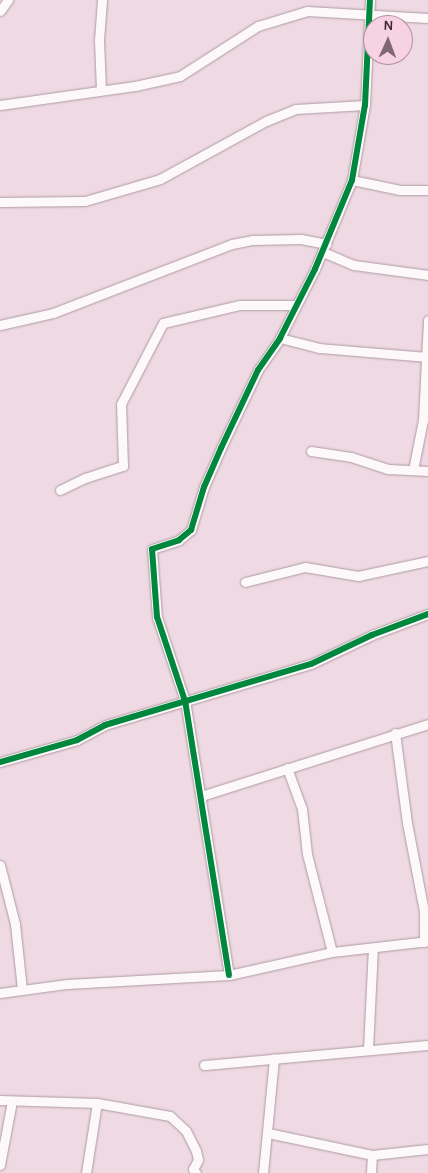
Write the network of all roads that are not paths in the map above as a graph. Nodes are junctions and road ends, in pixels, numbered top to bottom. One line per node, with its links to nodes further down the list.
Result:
1 (8, 0): 5 (street)
2 (102, 0): 9 (street)
3 (306, 0): 6 (street)
4 (370, 0): 7 (street)
5 (0, 11)
6 (307, 11): 7 (street); 9 (street)
7 (369, 14): 8 (street); 11 (street)
8 (428, 18)
9 (101, 90): 10 (street)
10 (0, 105)
11 (364, 105): 12 (street); 14 (street)
12 (352, 180): 13 (street); 15 (street)
13 (428, 190)
14 (0, 202)
15 (325, 248): 16 (street); 17 (street); 19 (street)
16 (428, 275)
17 (296, 305): 20 (street); 25 (street)
18 (428, 320): 21 (street)
19 (0, 325)
20 (280, 338): 21 (street); 29 (street)
21 (426, 357): 23 (street)
22 (311, 451): 23 (street)
23 (413, 470): 24 (street)
24 (428, 472)
25 (60, 490)
26 (428, 561): 27 (street)
27 (245, 582)
28 (428, 614): 29 (street)
29 (185, 701): 32 (street); 34 (street)
30 (428, 724): 31 (street)
31 (395, 733): 33 (street); 36 (street)
32 (0, 762)
33 (286, 768): 34 (street); 38 (street)
34 (200, 796): 39 (street)
35 (0, 865): 40 (street)
36 (426, 942): 37 (street)
37 (373, 948): 38 (street); 43 (street)
38 (332, 952): 39 (street)
39 (228, 974): 40 (street)
40 (22, 989): 41 (street)
41 (0, 992)
42 (428, 1045): 43 (street)
43 (368, 1049): 44 (street)
44 (274, 1059): 45 (street); 49 (street)
45 (204, 1065)
46 (0, 1100): 47 (street)
47 (12, 1101): 48 (street); 52 (street)
48 (97, 1102): 53 (street); 54 (street)
49 (268, 1133): 51 (street); 55 (street)
50 (428, 1149): 51 (street)
51 (372, 1155): 56 (street)
52 (0, 1165)
53 (86, 1173)
54 (196, 1173)
55 (263, 1173)
56 (371, 1173)

